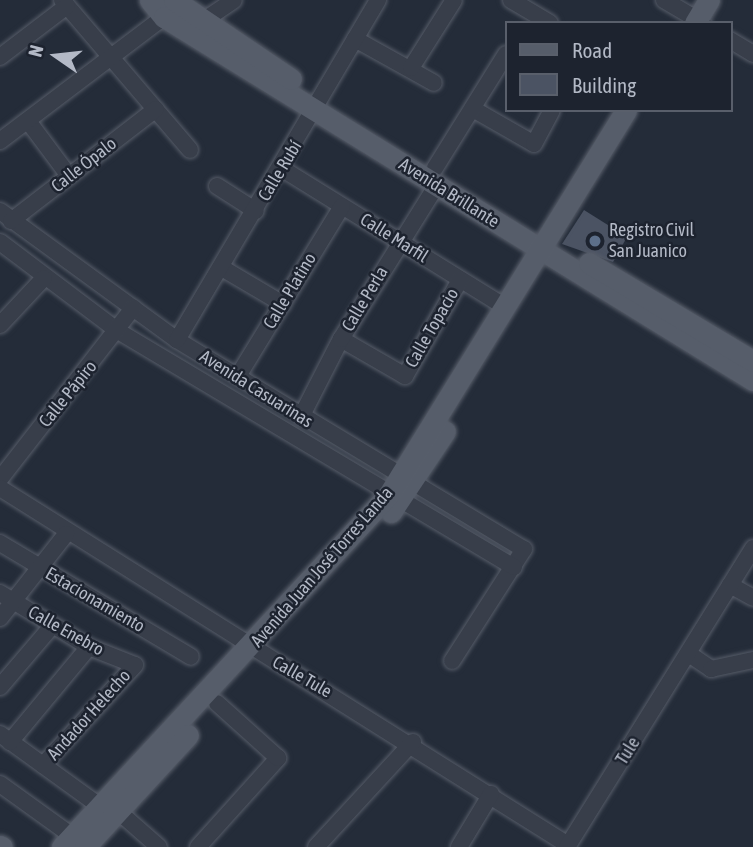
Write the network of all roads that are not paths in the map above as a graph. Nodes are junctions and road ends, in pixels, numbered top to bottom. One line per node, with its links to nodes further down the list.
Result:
1 (150, 0): 9 (main road, Avenida Brillante)
2 (234, 0): 12 (street)
3 (378, 0): 13 (street, Calle Rubí)
4 (454, 0): 19 (street)
5 (511, 0): 11 (street)
6 (664, 0): 10 (street)
7 (709, 0): 10 (main road)
8 (64, 3): 16 (street); 17 (street)
9 (169, 8): 12 (main road, Avenida Brillante); 17 (street); 21 (main road, Avenida Brillante)
10 (692, 17)
11 (529, 18)
12 (203, 21): 21 (main road, Avenida Brillante)
13 (355, 39): 19 (street); 21 (street, Calle Rubí)
14 (732, 41): 15 (street)
15 (753, 54)
16 (0, 57)
17 (112, 57): 22 (street); 27 (street)
18 (504, 57): 23 (street, Calle Perla)
19 (411, 68): 20 (street)
20 (435, 83)
21 (319, 105): 30 (street, Calle Rubí); 32 (main road, Avenida Brillante)
22 (156, 109): 29 (street); 31 (street, Calle Ópalo)
23 (472, 109): 24 (street); 32 (street, Calle Perla)
24 (551, 112)
25 (625, 112): 39 (main road, Avenida Juan José Torres Landa)
26 (640, 112): 39 (main road, Avenida Juan José Torres Landa)
27 (28, 121): 28 (street); 31 (street)
28 (0, 141)
29 (190, 150)
30 (281, 168): 34 (street, Calle Marfil); 35 (street, Calle Rubí)
31 (69, 176): 36 (street, Calle Ópalo)
32 (436, 176): 37 (street, Calle Perla); 39 (main road, Avenida Brillante)
33 (216, 186): 35 (street)
34 (342, 206): 37 (street, Calle Marfil); 43 (street, Calle Platino)
35 (256, 211): 40 (street, Calle Rubí)
36 (6, 216): 44 (street, Avenida Casuarinas)
37 (401, 241): 42 (street, Calle Marfil); 48 (street, Calle Perla)
38 (0, 242): 41 (street, Avenida Casuarinas)
39 (550, 248): 45 (main road, Avenida Juan José Torres Landa); 50 (main road, Avenida Brillante); 52 (main road, Avenida Brillante); 55 (main road, Avenida Juan José Torres Landa)
40 (222, 268): 43 (street); 49 (street, Calle Rubí)
41 (44, 278): 46 (street); 47 (street, Avenida Casuarinas)
42 (460, 280): 45 (street, Calle Marfil); 48 (street, Calle Topacio)
43 (284, 303): 51 (street, Calle Platino)
44 (133, 308): 47 (street, Calle Pápiro); 49 (street, Avenida Casuarinas)
45 (507, 308): 55 (main road, Avenida Juan José Torres Landa)
46 (0, 325)
47 (118, 331): 54 (street, Calle Pápiro); 57 (street, Avenida Casuarinas)
48 (341, 339): 53 (street, Calle Perla)
49 (177, 340): 51 (street, Avenida Casuarinas)
50 (753, 360)
51 (238, 376): 53 (street, Avenida Casuarinas)
52 (753, 380)
53 (301, 417): 55 (street, Avenida Casuarinas)
54 (0, 479)
55 (407, 479): 57 (main road, Avenida Juan José Torres Landa); 62 (street, Avenida Casuarinas)
56 (0, 488): 58 (street, Calle Tule)
57 (395, 498): 62 (street, Avenida Casuarinas); 70 (main road, Avenida Juan José Torres Landa)
58 (66, 534): 61 (street); 70 (street, Calle Tule)
59 (0, 543): 61 (street, Estacionamiento)
60 (753, 548): 63 (street, Tule)
61 (38, 566): 66 (street); 72 (street, Estacionamiento)
62 (514, 567): 74 (street)
63 (730, 585): 65 (street); 71 (street, Tule)
64 (0, 593): 66 (street, Calle Enebro)
65 (753, 598)
66 (15, 602): 67 (street); 68 (street, Calle Enebro)
67 (0, 618)
68 (52, 626): 69 (street, Calle Enebro); 76 (street)
69 (89, 647): 75 (street, Calle Enebro); 78 (street)
70 (256, 651): 77 (main road, Avenida Juan José Torres Landa); 79 (street, Calle Tule); 83 (main road, Avenida Juan José Torres Landa)
71 (689, 654): 73 (street); 85 (street, Tule)
72 (191, 657)
73 (753, 660)
74 (452, 661)
75 (135, 665): 80 (street, Andador Helecho)
76 (0, 687)
77 (217, 703): 83 (main road, Avenida Juan José Torres Landa); 87 (street)
78 (5, 738): 80 (street)
79 (413, 742): 82 (street, Calle Tule); 88 (street)
80 (43, 765): 83 (street)
81 (0, 784): 84 (street)
82 (491, 794): 85 (street, Calle Tule); 89 (street)
83 (110, 809): 84 (main road, Avenida Juan José Torres Landa); 86 (street)
84 (73, 843)
85 (568, 846)
86 (159, 847)
87 (198, 847)
88 (316, 847)
89 (459, 847)

